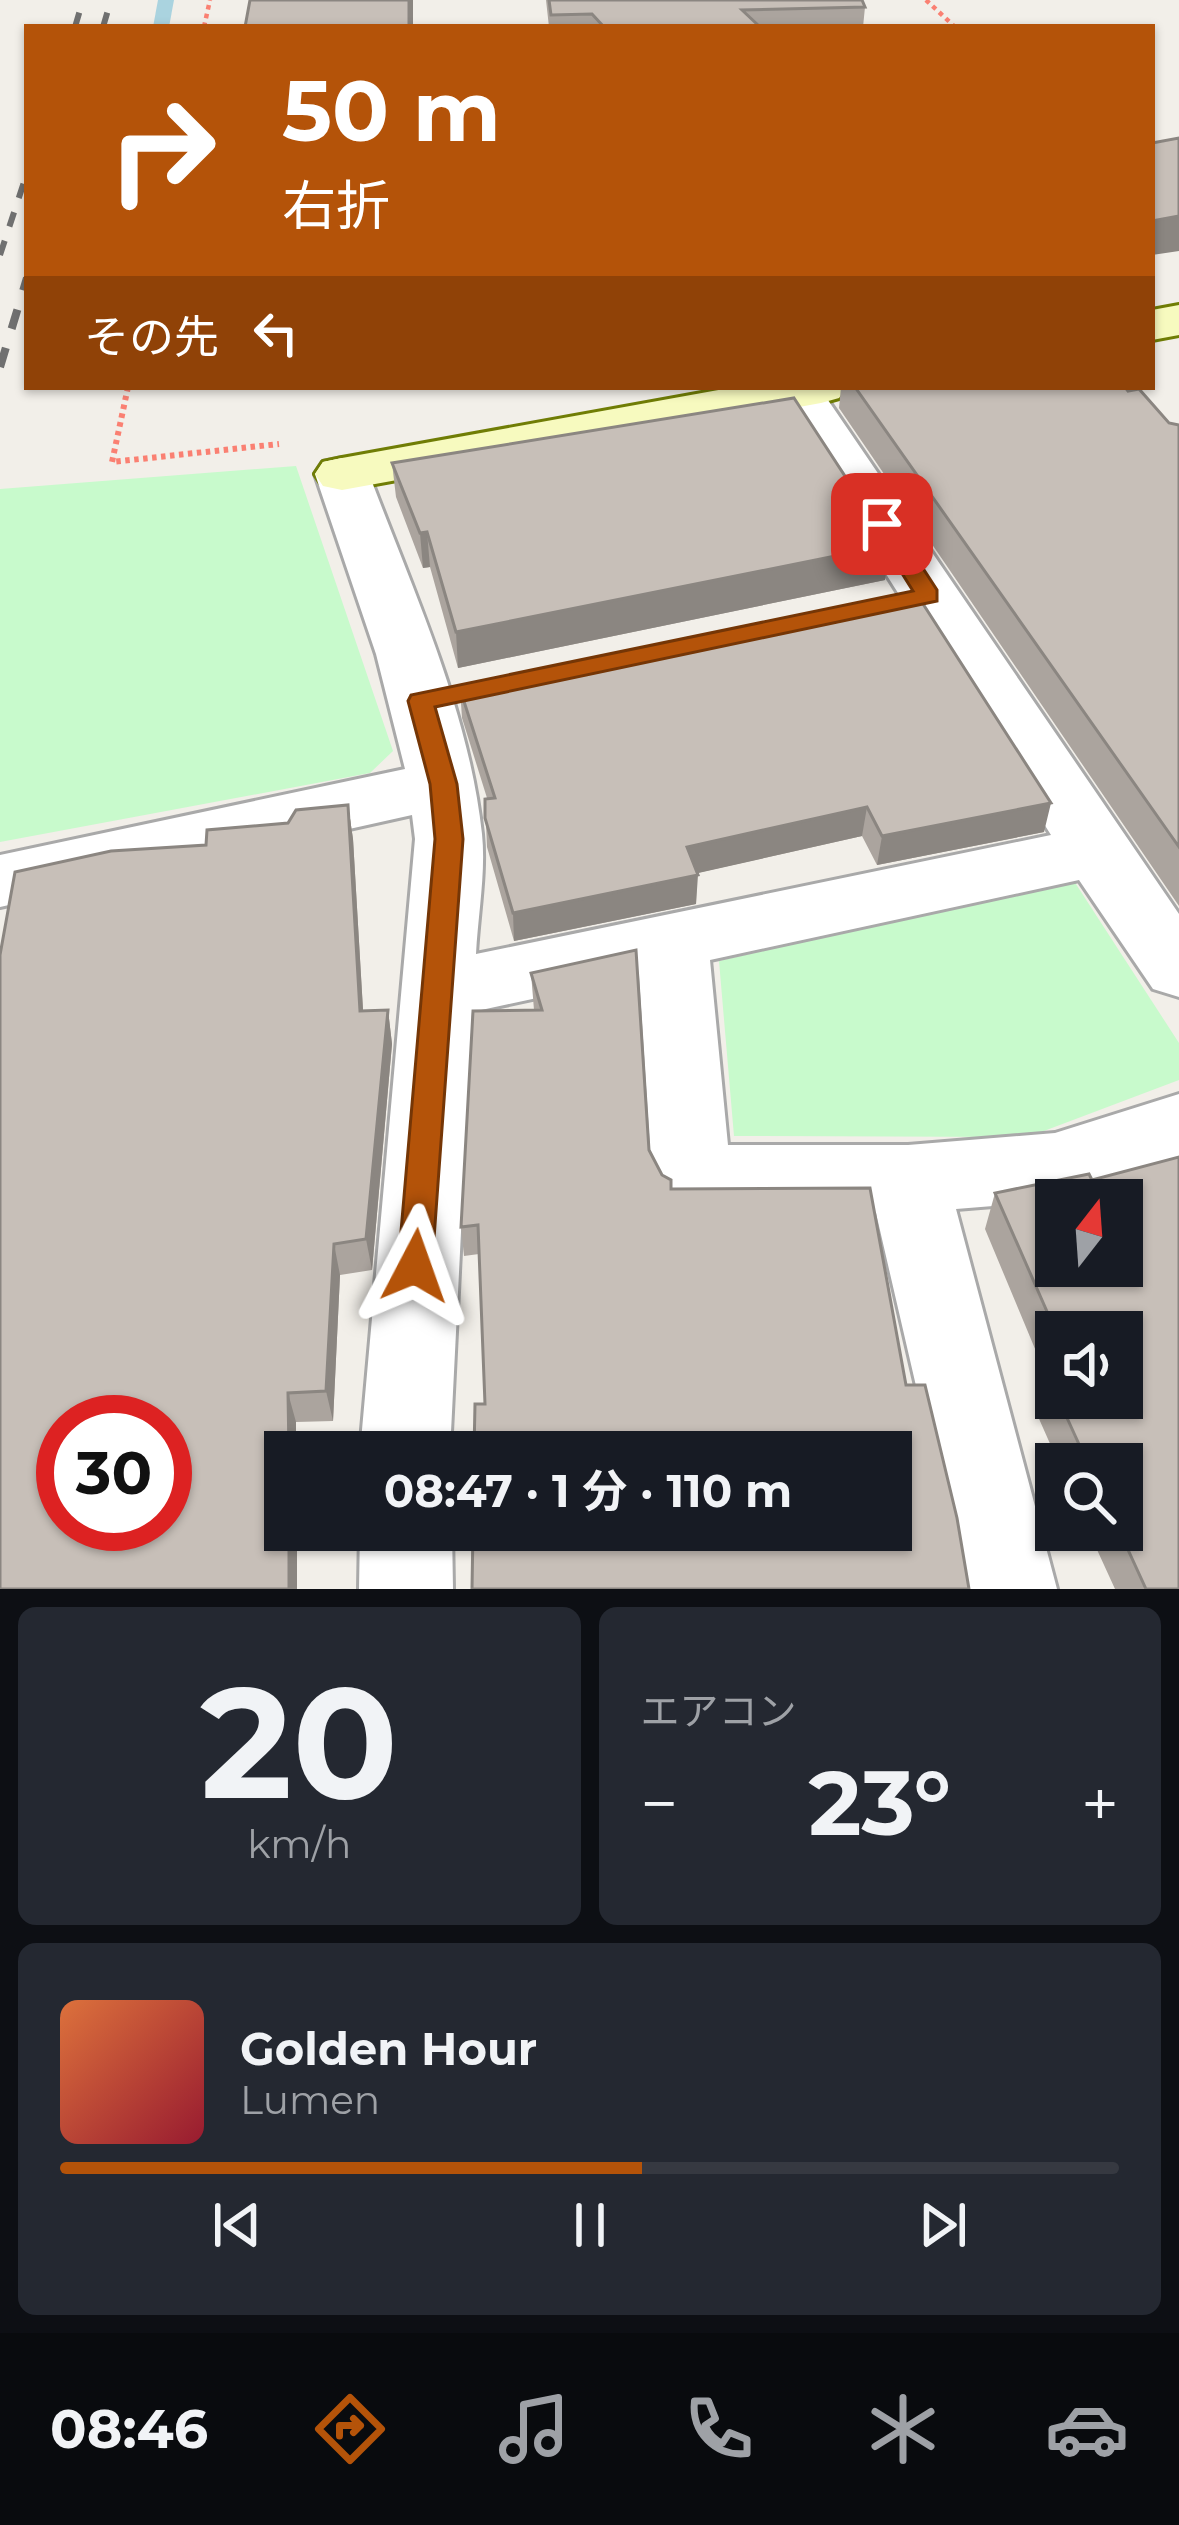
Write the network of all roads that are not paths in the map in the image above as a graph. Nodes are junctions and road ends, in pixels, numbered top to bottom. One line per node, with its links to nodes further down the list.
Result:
1 (802, 390): 3 (street)
2 (809, 390): 4 (street)
3 (444, 784): 5 (street); 8 (street)
4 (1096, 851): 6 (street); 7 (street)
5 (0, 881)
6 (674, 944): 8 (street); 10 (street)
7 (1179, 969)
8 (436, 991): 11 (street)
9 (1179, 1127): 10 (street)
10 (908, 1179): 14 (street)
11 (406, 1431)
12 (406, 1551): 13 (street)
13 (406, 1589)
14 (1010, 1589)

